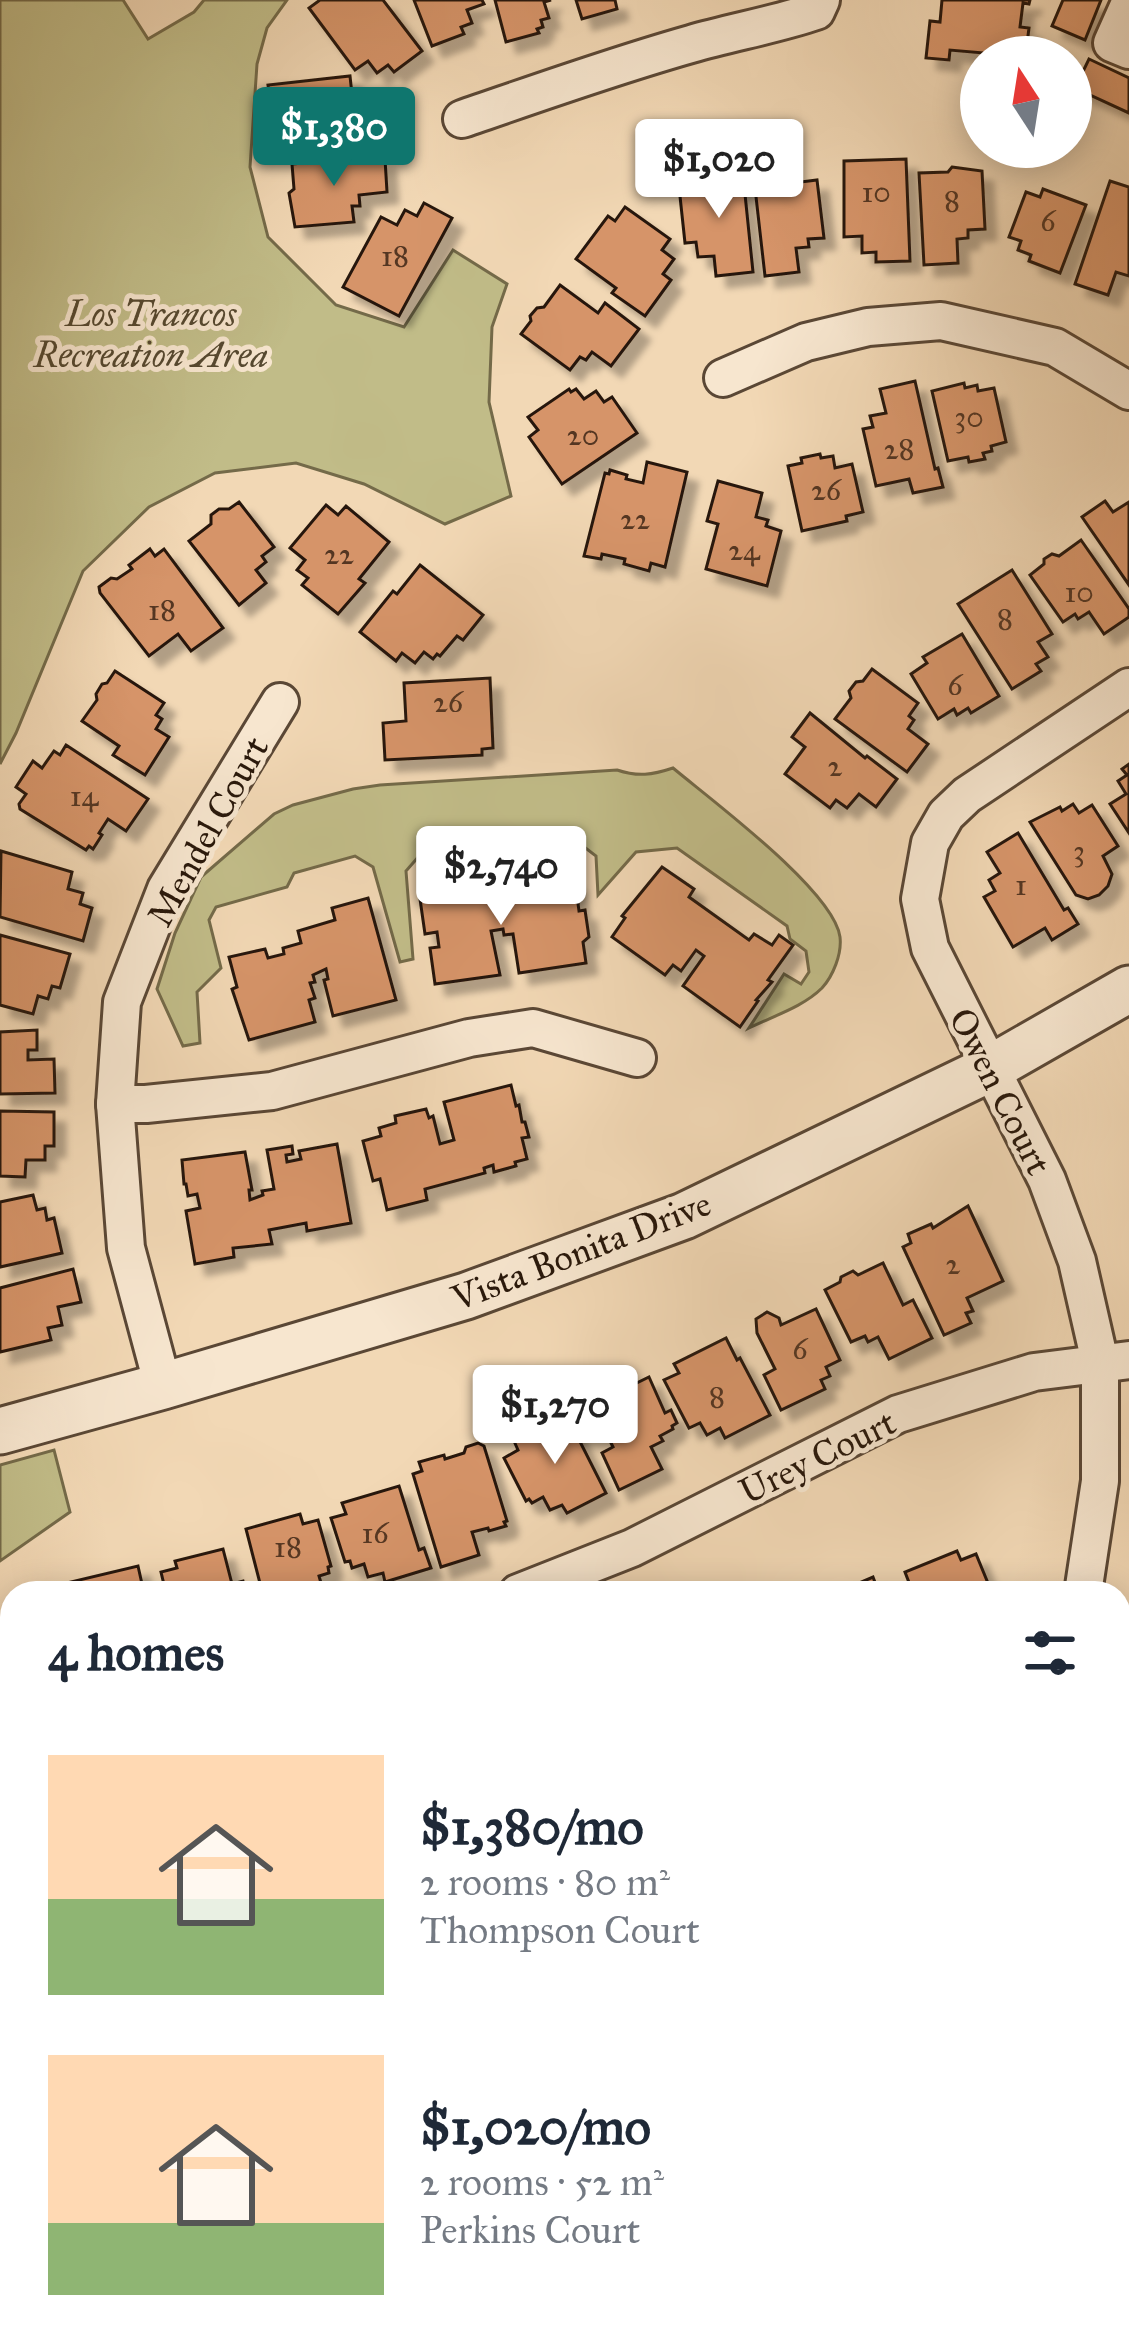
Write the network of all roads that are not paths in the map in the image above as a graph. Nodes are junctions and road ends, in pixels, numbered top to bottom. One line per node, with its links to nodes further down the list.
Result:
1 (821, 0): 4 (street)
2 (1129, 5): 3 (street)
3 (1129, 50)
4 (462, 119)
5 (723, 378): 6 (street)
6 (1129, 391)
7 (1129, 687): 11 (street, Owen Court)
8 (280, 702): 12 (street, Mendel Court)
9 (1129, 989): 11 (street, Vista Bonita Drive)
10 (637, 1058): 12 (street)
11 (991, 1069): 13 (street, Owen Court); 14 (street, Vista Bonita Drive)
12 (115, 1104): 14 (street, Mendel Court)
13 (1114, 1361): 16 (street, Urey Court); 17 (street, Owen Court)
14 (163, 1386): 15 (street, Vista Bonita Drive)
15 (0, 1431)
16 (548, 1581)
17 (1084, 1581)

